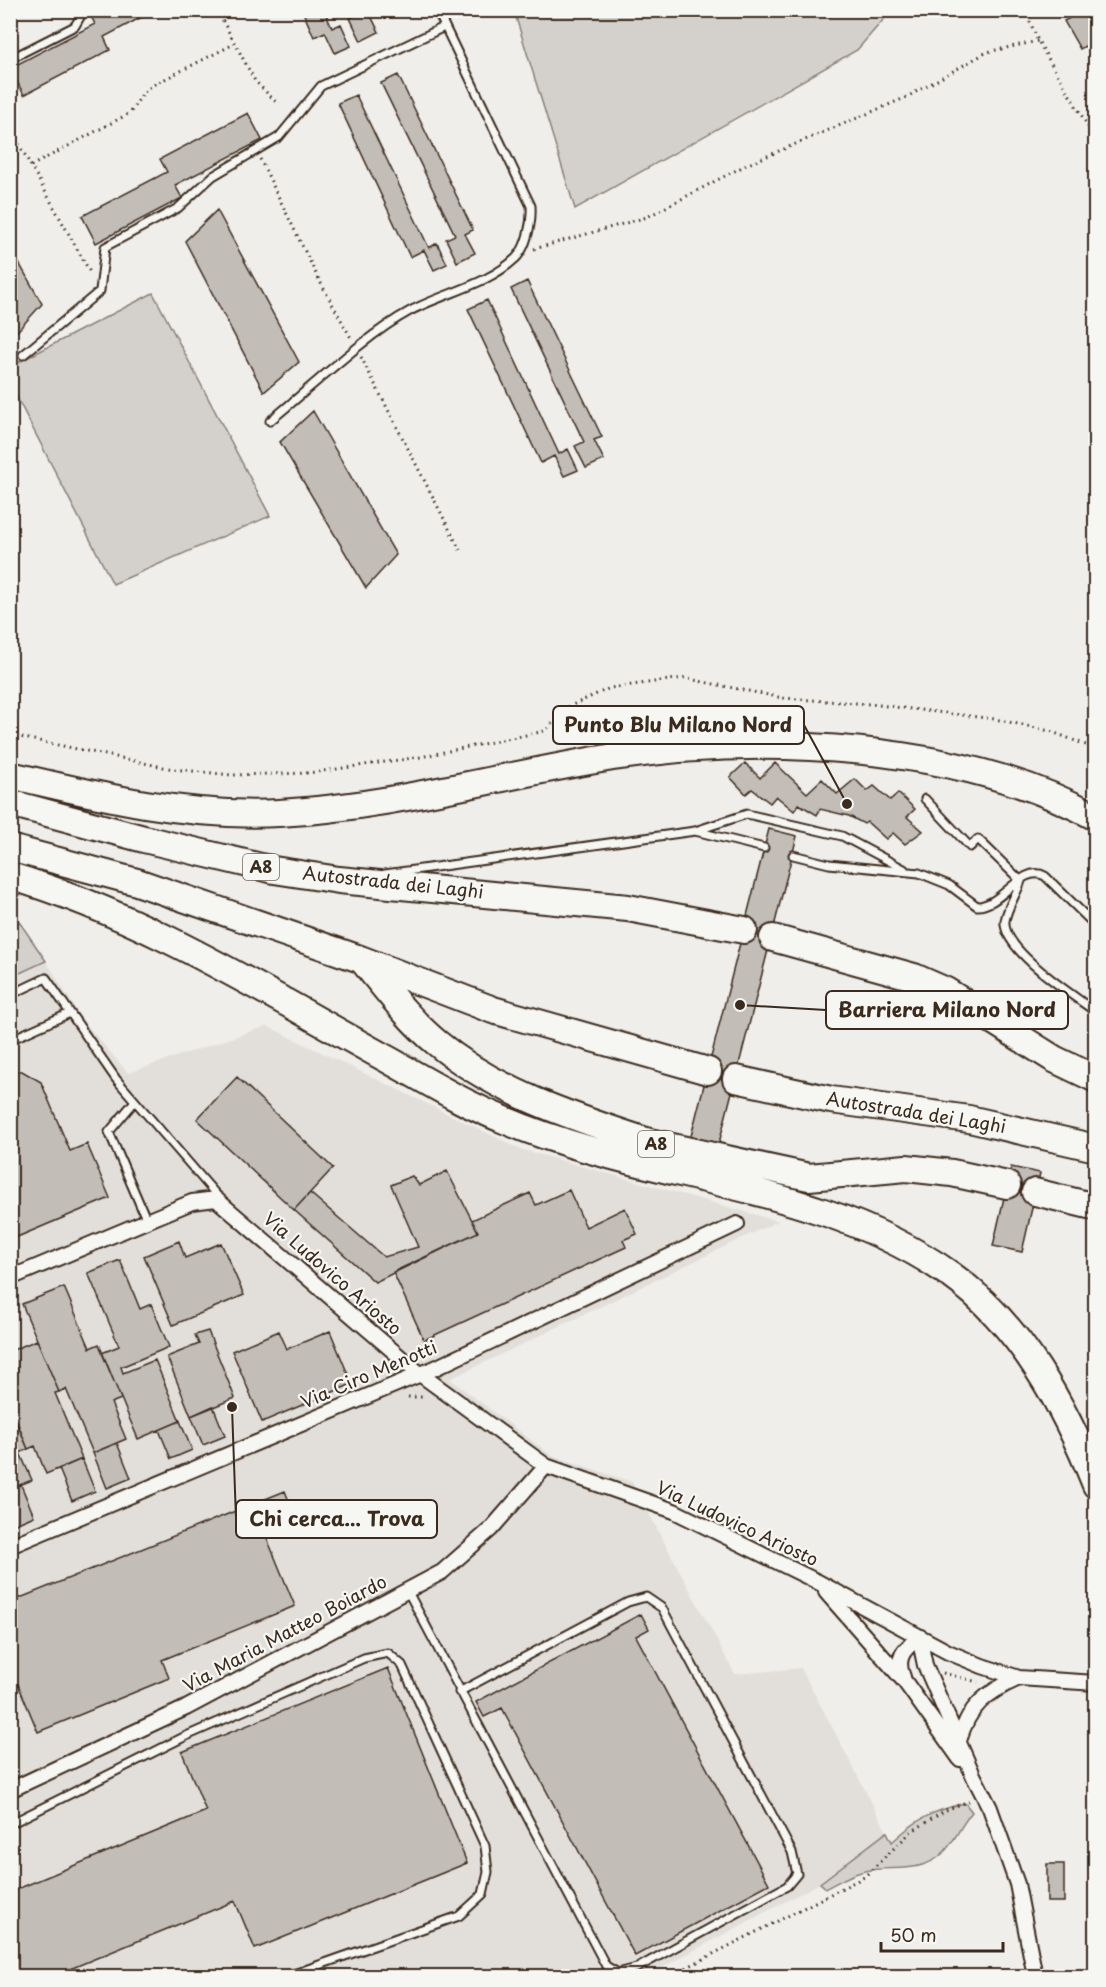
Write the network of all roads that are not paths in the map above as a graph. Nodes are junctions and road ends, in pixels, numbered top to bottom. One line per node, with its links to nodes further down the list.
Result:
1 (84, 10): 4 (lane)
2 (436, 10): 3 (lane)
3 (444, 27): 5 (lane); 6 (lane)
4 (10, 59)
5 (23, 355)
6 (270, 422)
7 (10, 775): 10 (highway)
8 (925, 799): 18 (lane)
9 (10, 803): 17 (highway, Autostrada dei Laghi / A8)
10 (1095, 817)
11 (695, 831): 13 (lane); 15 (lane); 17 (lane)
12 (10, 848): 22 (highway, A8)
13 (764, 848)
14 (793, 855): 15 (lane)
15 (906, 871): 18 (lane)
16 (10, 876): 41 (highway)
17 (339, 880): 20 (highway, Autostrada dei Laghi / A8)
18 (1021, 881): 19 (lane); 24 (lane)
19 (1095, 926)
20 (744, 930)
21 (773, 938): 29 (highway)
22 (360, 958): 27 (highway, A8); 32 (highway, A8)
23 (10, 995): 25 (lane)
24 (1095, 1011)
25 (70, 1013): 26 (lane); 30 (lane)
26 (10, 1040)
27 (708, 1071)
28 (736, 1079): 31 (highway, Autostrada dei Laghi)
29 (1095, 1080)
30 (135, 1101): 34 (lane); 36 (lane)
31 (1095, 1148)
32 (1007, 1185)
33 (1035, 1192): 35 (highway)
34 (224, 1204): 36 (street); 39 (street, Via Ludovico Ariosto)
35 (1095, 1208)
36 (147, 1221): 38 (street)
37 (737, 1224): 39 (street, Via Ciro Menotti)
38 (10, 1278)
39 (420, 1374): 40 (street, Via Ludovico Ariosto); 42 (street, Via Ciro Menotti)
40 (546, 1466): 43 (street, Via Ludovico Ariosto); 44 (street, Via Maria Matteo Boiardo)
41 (1095, 1485)
42 (10, 1545)
43 (816, 1581): 45 (street, Via Ludovico Ariosto); 47 (street)
44 (406, 1590): 49 (lane); 52 (street, Via Maria Matteo Boiardo)
45 (919, 1637): 46 (street, Via Ludovico Ariosto); 47 (street); 50 (street)
46 (1019, 1678): 48 (street, Via Ludovico Ariosto); 50 (street)
47 (905, 1682): 51 (street)
48 (1095, 1683)
49 (459, 1692): 49 (lane)
50 (959, 1741): 51 (street)
51 (974, 1777): 55 (street)
52 (10, 1790)
53 (10, 1824): 54 (lane)
54 (288, 1977)
55 (1035, 1977)

